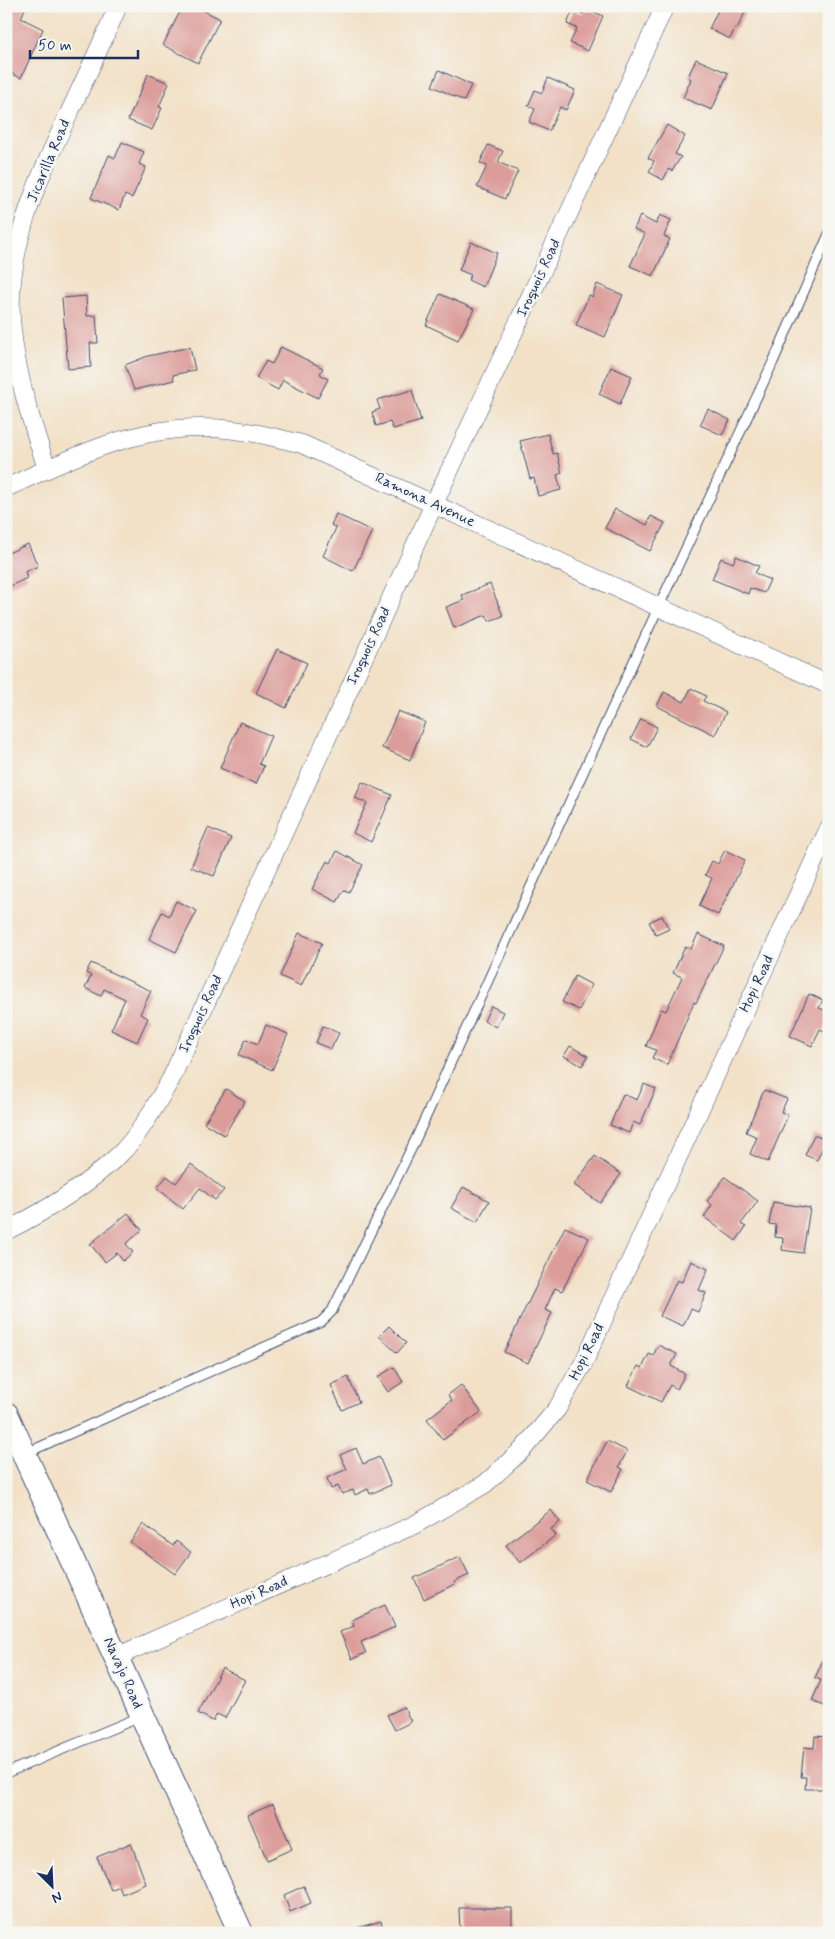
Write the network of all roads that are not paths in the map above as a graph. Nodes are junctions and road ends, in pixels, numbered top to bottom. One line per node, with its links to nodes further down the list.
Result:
1 (118, 6): 4 (street, Jicarilla Road)
2 (665, 6): 6 (street, Iroquois Road)
3 (829, 234): 7 (lane)
4 (46, 470): 5 (street, Ramona Avenue); 6 (street, Ramona Avenue)
5 (6, 488)
6 (434, 504): 7 (street, Ramona Avenue); 10 (street, Iroquois Road)
7 (659, 606): 8 (street, Ramona Avenue); 12 (lane)
8 (829, 685)
9 (829, 828): 13 (street, Hopi Road)
10 (6, 1231)
11 (6, 1414): 12 (main road, Navajo Road)
12 (19, 1448): 13 (main road, Navajo Road)
13 (116, 1657): 14 (main road, Navajo Road)
14 (143, 1716): 15 (lane); 16 (main road, Navajo Road)
15 (6, 1774)
16 (241, 1933)

